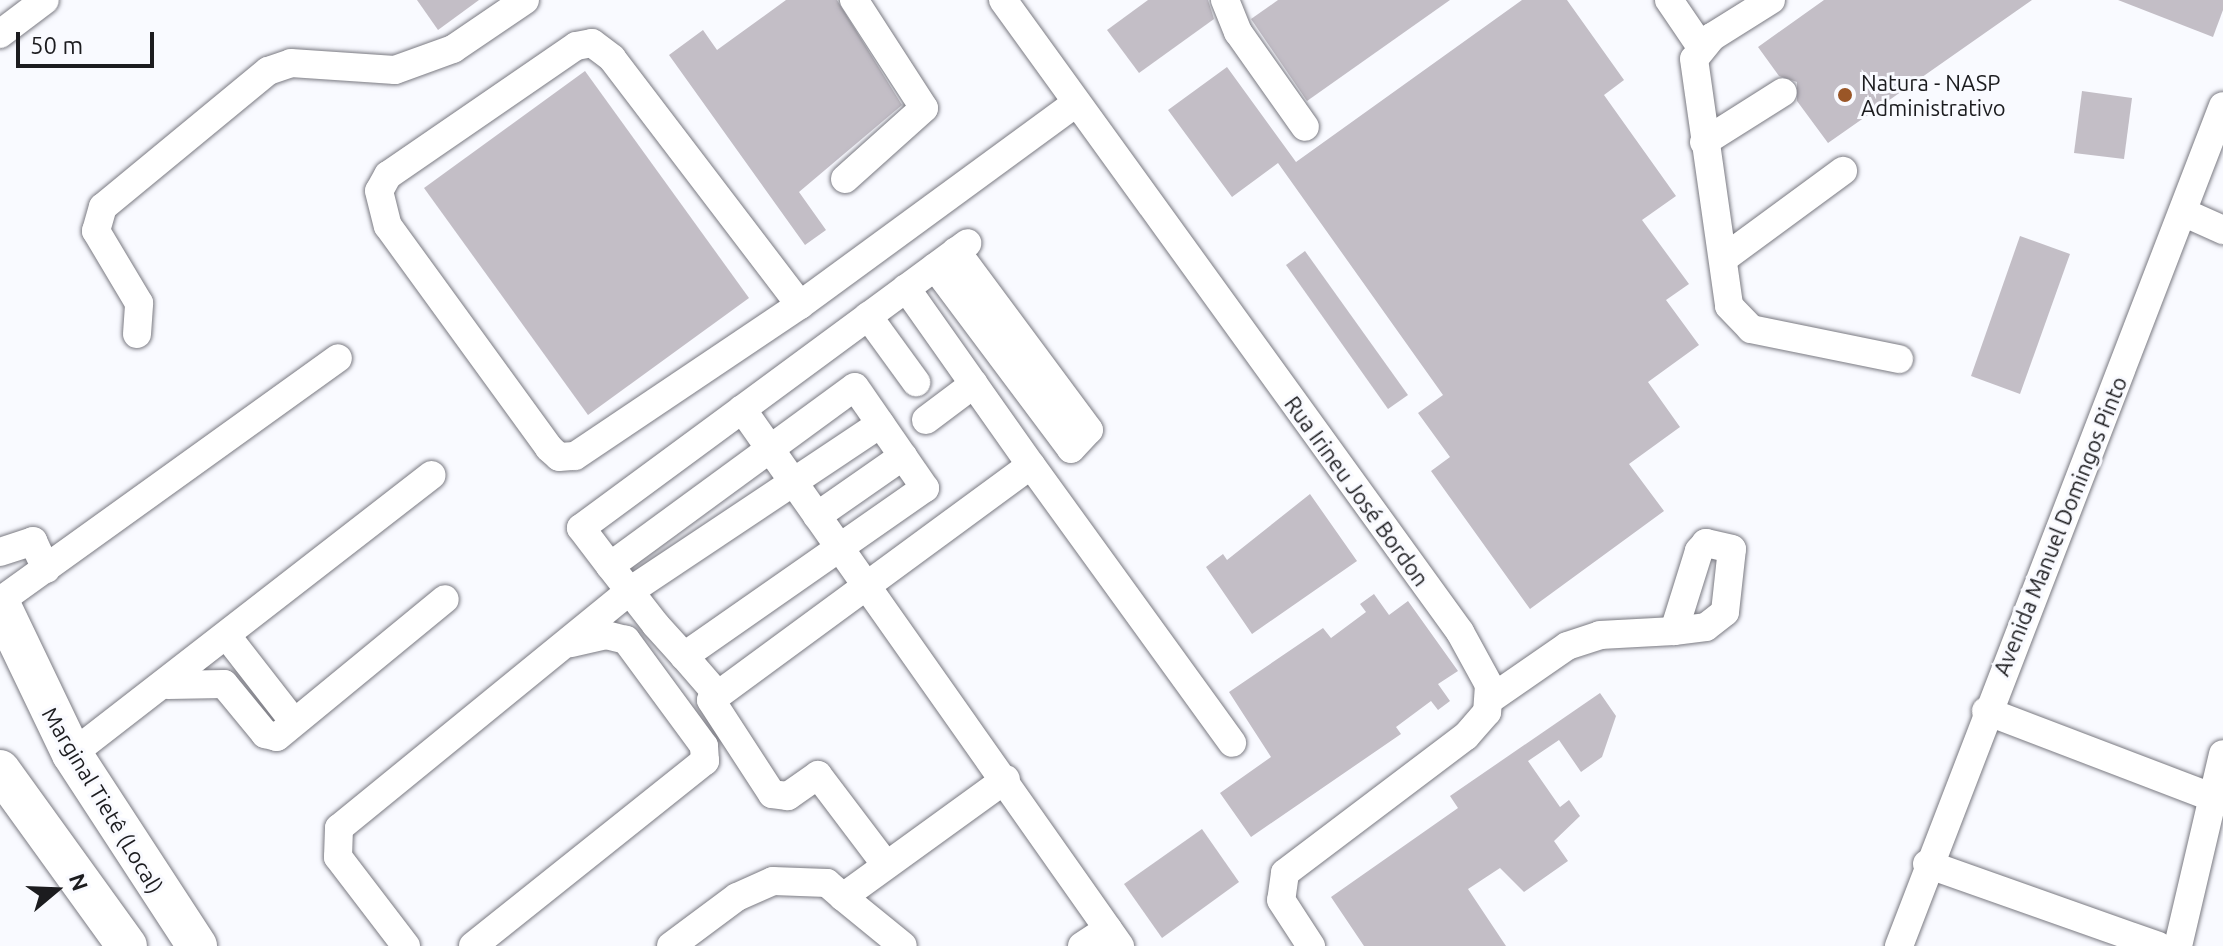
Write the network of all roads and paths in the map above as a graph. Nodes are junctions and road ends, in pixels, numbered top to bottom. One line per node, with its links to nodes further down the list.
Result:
1 (45, 0): 8 (street)
2 (525, 0): 24 (street)
3 (854, 0): 16 (street)
4 (1225, 0): 13 (street)
5 (1669, 0): 9 (street)
6 (1771, 0): 9 (street)
7 (1015, 5): 11 (street, Rua Irineu José Bordon)
8 (0, 34)
9 (1701, 47): 14 (street)
10 (1783, 92): 14 (street)
11 (1076, 103): 22 (street); 52 (street, Rua Irineu José Bordon)
12 (2223, 106): 17 (street, Avenida Manuel Domingos Pinto)
13 (1305, 127)
14 (1704, 142): 20 (street)
15 (1843, 171): 20 (street)
16 (845, 179)
17 (2185, 213): 18 (street); 53 (street, Avenida Manuel Domingos Pinto)
18 (2223, 230)
19 (953, 254): 19 (street); 21 (street)
20 (1723, 259): 26 (street)
21 (906, 288): 23 (street); 28 (street)
22 (800, 305): 22 (street)
23 (868, 316): 27 (street); 29 (street)
24 (137, 334)
25 (338, 358): 41 (street)
26 (1899, 359)
27 (916, 382)
28 (974, 384): 30 (street); 34 (street)
29 (742, 409): 32 (street); 40 (street)
30 (926, 420)
31 (880, 424): 32 (street); 33 (street); 36 (street)
32 (768, 450): 36 (street); 40 (street)
33 (903, 456): 37 (street); 38 (street)
34 (1031, 465): 42 (street); 55 (street)
35 (432, 475): 47 (street)
36 (793, 482): 37 (street); 43 (street)
37 (817, 516): 38 (street)
38 (840, 546): 42 (street); 49 (street)
39 (0, 552): 41 (street)
40 (610, 566): 43 (street)
41 (46, 569): 45 (street)
42 (866, 587): 51 (street); 59 (street)
43 (630, 591): 48 (street); 49 (street)
44 (445, 599): 54 (street)
45 (0, 602): 56 (highway, Marginal Tietê (Local))
46 (1674, 631): 52 (street)
47 (227, 636): 50 (street); 54 (street)
48 (569, 644): 67 (street); 68 (street)
49 (684, 656): 51 (street)
50 (168, 685): 54 (street); 56 (street)
51 (717, 694): 62 (street)
52 (1492, 698): 72 (street)
53 (1986, 711): 60 (street); 61 (street, Avenida Manuel Domingos Pinto)
54 (294, 722)
55 (1232, 743)
56 (72, 754): 66 (highway, Marginal Tietê (Local))
57 (2223, 754): 60 (street)
58 (0, 770): 65 (highway)
59 (1006, 779): 62 (street); 64 (street)
60 (2217, 799): 75 (street)
61 (1927, 864): 73 (street, Avenida Manuel Domingos Pinto); 74 (street)
62 (886, 865): 63 (street)
63 (843, 897): 69 (street); 70 (street)
64 (1114, 938): 71 (street)
65 (127, 946)
66 (197, 946)
67 (406, 946)
68 (473, 946)
69 (671, 946)
70 (903, 946)
71 (1082, 946)
72 (1311, 946)
73 (1899, 946)
74 (2158, 946)
75 (2178, 946)

